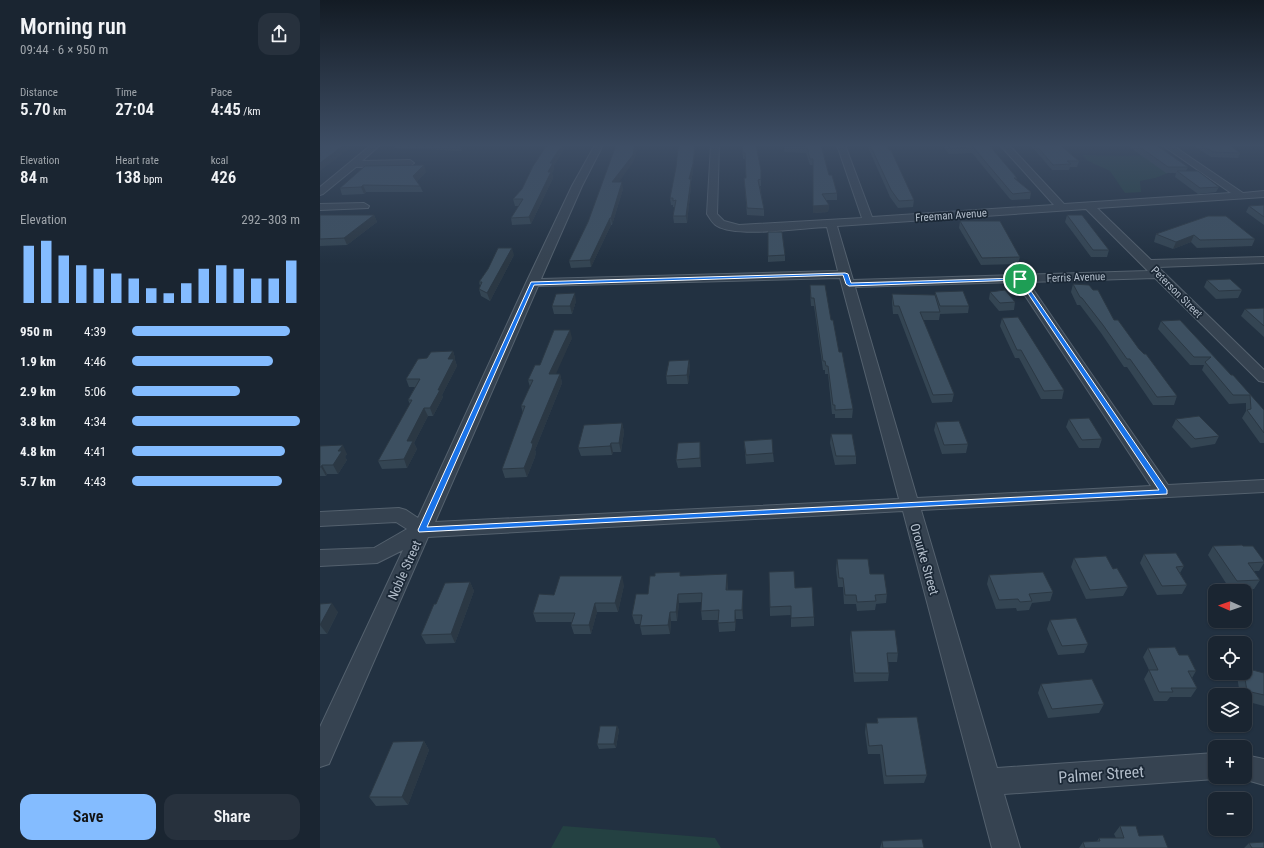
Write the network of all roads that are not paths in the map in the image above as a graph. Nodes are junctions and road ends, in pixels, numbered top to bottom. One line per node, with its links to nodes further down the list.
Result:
1 (329, 185): 7 (street)
2 (578, 185): 21 (street, Noble Street)
3 (713, 185): 15 (street, Freeman Avenue)
4 (855, 185): 14 (street)
5 (1040, 185): 13 (street)
6 (1225, 185): 9 (street)
7 (320, 192)
8 (1264, 194): 9 (street, Freeman Avenue)
9 (1240, 195): 11 (street, Freeman Avenue)
10 (364, 206): 12 (street)
11 (1089, 206): 13 (street, Freeman Avenue); 17 (street, Peterson Street)
12 (320, 207)
13 (1061, 207): 14 (street, Freeman Avenue)
14 (868, 220): 15 (street, Freeman Avenue)
15 (831, 223): 19 (street, Orourke Street)
16 (1264, 260): 17 (street)
17 (1149, 264): 18 (street, Peterson Street)
18 (1158, 274): 20 (street, Ferris Avenue); 22 (street, Peterson Street)
19 (847, 279): 20 (street, Ferris Avenue); 21 (street, Ferris Avenue); 25 (street, Orourke Street)
20 (1020, 279): 24 (street)
21 (532, 283): 27 (street, Noble Street)
22 (1264, 378)
23 (1264, 486): 24 (street)
24 (1164, 492): 25 (street)
25 (910, 506): 27 (street); 33 (street, Orourke Street)
26 (320, 519): 27 (street)
27 (422, 530): 28 (street); 29 (street, Noble Street)
28 (320, 558)
29 (320, 755)
30 (1208, 766): 33 (street, Palmer Street)
31 (1252, 769): 32 (street)
32 (1264, 772)
33 (988, 782): 34 (street, Orourke Street)
34 (1006, 848)

